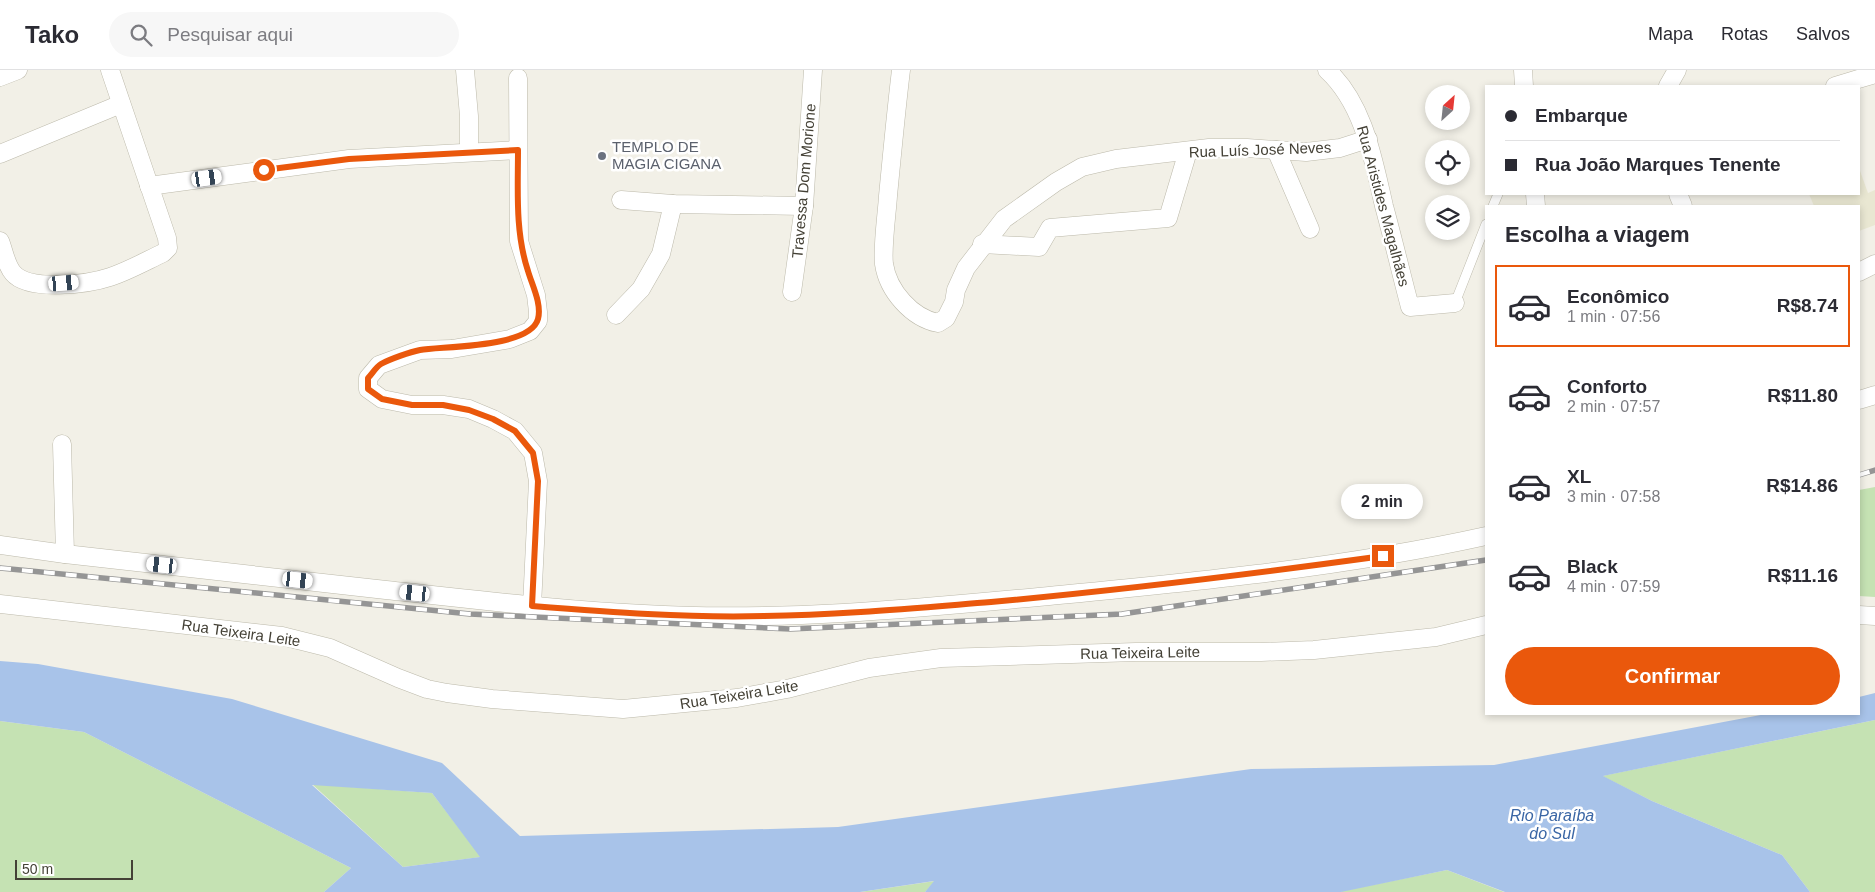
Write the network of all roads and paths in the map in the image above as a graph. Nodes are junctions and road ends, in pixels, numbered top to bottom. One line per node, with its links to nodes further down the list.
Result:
1 (18, 70): 10 (street)
2 (110, 70): 15 (street)
3 (465, 70): 19 (street)
4 (813, 70): 25 (street, Travessa Dom Morione)
5 (900, 70): 29 (street, Rua Luís José Neves)
6 (1327, 70): 16 (street, Rua Aristides Magalhães)
7 (1523, 70): 12 (street)
8 (1677, 70): 13 (street)
9 (1875, 74): 14 (street)
10 (0, 77)
11 (518, 78): 17 (street)
12 (1524, 85)
13 (1669, 85)
14 (1838, 85)
15 (121, 104): 21 (street); 22 (street)
16 (1368, 139): 18 (street, Rua Luís José Neves); 33 (street, Rua Aristides Magalhães)
17 (518, 150): 19 (street); 42 (street)
18 (1276, 150): 20 (street, Rua Luís José Neves); 27 (street)
19 (469, 151): 22 (street)
20 (1188, 151): 29 (street, Rua Luís José Neves); 29 (street)
21 (0, 154)
22 (149, 186): 28 (street)
23 (621, 200): 24 (street)
24 (673, 204): 25 (street); 34 (street)
25 (804, 206): 32 (street, Travessa Dom Morione)
26 (1485, 227): 33 (lane)
27 (1310, 229)
28 (0, 241)
29 (982, 244)
30 (1875, 264): 31 (street)
31 (1860, 272)
32 (792, 292)
33 (1455, 303)
34 (616, 315)
35 (1875, 395): 36 (street)
36 (1860, 400)
37 (62, 444): 40 (street)
38 (1485, 536): 42 (street)
39 (0, 545): 40 (street)
40 (65, 554): 42 (street)
41 (0, 604): 45 (street, Rua Teixeira Leite)
42 (532, 606)
43 (1860, 615): 44 (street)
44 (1875, 616)
45 (1485, 625)

